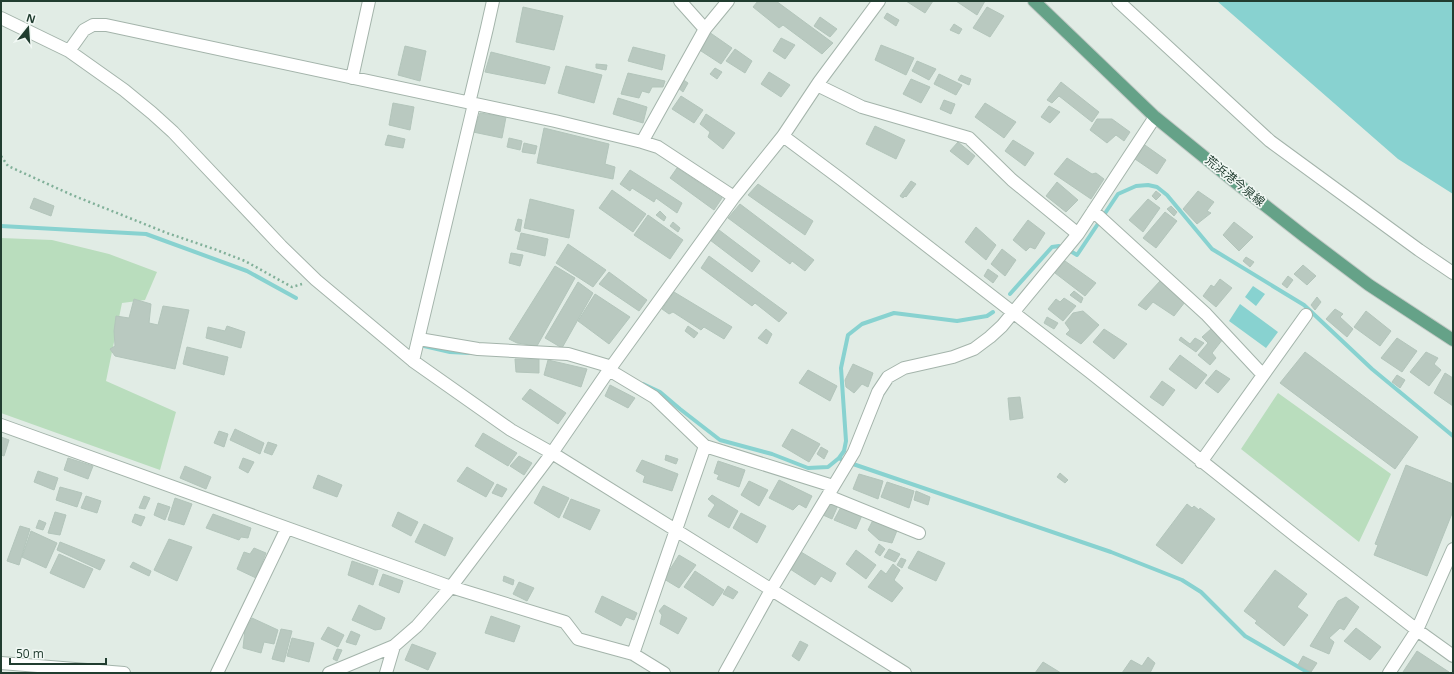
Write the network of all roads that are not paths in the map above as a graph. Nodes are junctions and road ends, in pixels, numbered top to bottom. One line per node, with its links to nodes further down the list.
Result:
1 (369, 1): 11 (street)
2 (493, 1): 13 (street)
3 (680, 1): 9 (street)
4 (728, 1): 9 (street)
5 (879, 1): 12 (street)
6 (1034, 1): 14 (main road, 荒浜港今泉線)
7 (1118, 1): 20 (street)
8 (1, 18): 10 (street)
9 (705, 29): 16 (street)
10 (69, 51): 11 (street); 25 (street)
11 (352, 78): 13 (street)
12 (817, 85): 15 (street); 19 (street)
13 (471, 103): 16 (street); 23 (street)
14 (1156, 117): 18 (street); 24 (main road, 荒浜港今泉線)
15 (783, 136): 17 (street); 21 (street)
16 (642, 142): 17 (street)
17 (734, 197): 26 (street)
18 (1098, 216): 19 (street); 27 (street)
19 (1078, 234): 21 (street)
20 (1453, 273)
21 (1013, 313): 31 (street); 32 (street)
22 (1306, 315): 27 (street)
23 (424, 340): 25 (street); 26 (street)
24 (1453, 340)
25 (413, 361): 30 (street)
26 (611, 368): 29 (street); 30 (street)
27 (1263, 375): 31 (street)
28 (1, 425): 33 (street)
29 (705, 446): 32 (street); 34 (street)
30 (552, 453): 34 (street); 37 (street)
31 (1202, 462): 39 (street)
32 (830, 491): 35 (street); 38 (street)
33 (287, 528): 37 (street); 45 (street)
34 (676, 531): 38 (street); 41 (street)
35 (919, 534)
36 (1453, 549): 39 (street)
37 (451, 587): 40 (street); 41 (street)
38 (771, 590): 49 (street); 50 (street)
39 (1417, 630): 42 (street); 51 (street)
40 (394, 646): 46 (street); 47 (street)
41 (633, 654): 48 (street)
42 (1453, 656)
43 (1, 663): 44 (street)
44 (124, 673)
45 (217, 673)
46 (329, 673)
47 (386, 673)
48 (664, 673)
49 (725, 673)
50 (904, 673)
51 (1389, 673)

